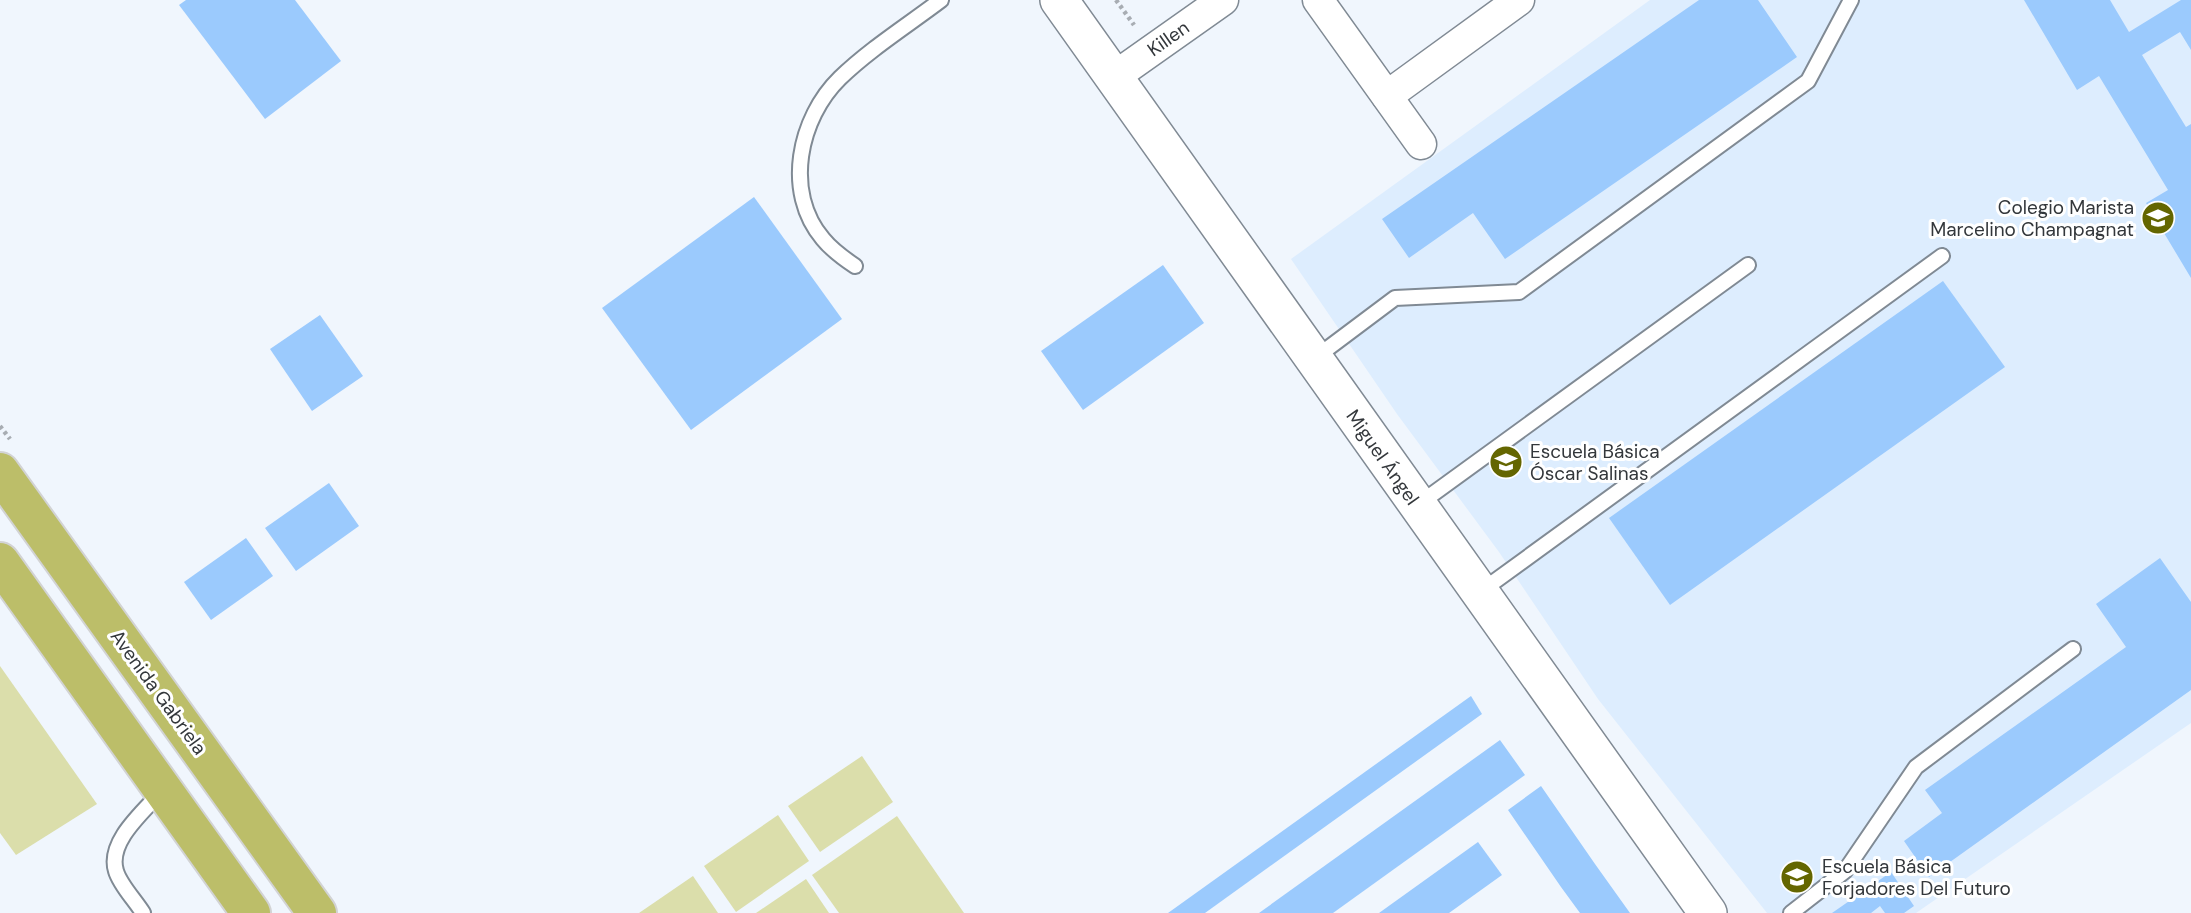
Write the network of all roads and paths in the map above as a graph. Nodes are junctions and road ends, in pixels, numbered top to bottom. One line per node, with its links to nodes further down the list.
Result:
1 (941, 0): 12 (lane)
2 (1059, 0): 7 (street, Miguel Ángel)
3 (1223, 0): 7 (street, Killen)
4 (1318, 0): 8 (street)
5 (1519, 0): 8 (street)
6 (1851, 0): 13 (lane)
7 (1114, 77): 13 (street, Miguel Ángel)
8 (1387, 96): 9 (street)
9 (1421, 144)
10 (1942, 257): 17 (lane)
11 (1748, 265): 15 (lane)
12 (855, 266)
13 (1314, 359): 15 (street, Miguel Ángel)
14 (0, 472): 22 (main road, Avenida Gabriela)
15 (1418, 505): 17 (street, Miguel Ángel)
16 (0, 562): 19 (main road)
17 (1480, 592): 23 (street, Miguel Ángel)
18 (2073, 649): 24 (lane)
19 (163, 788): 20 (lane); 21 (main road)
20 (143, 913)
21 (251, 913)
22 (317, 913)
23 (1708, 913)
24 (1791, 913)

